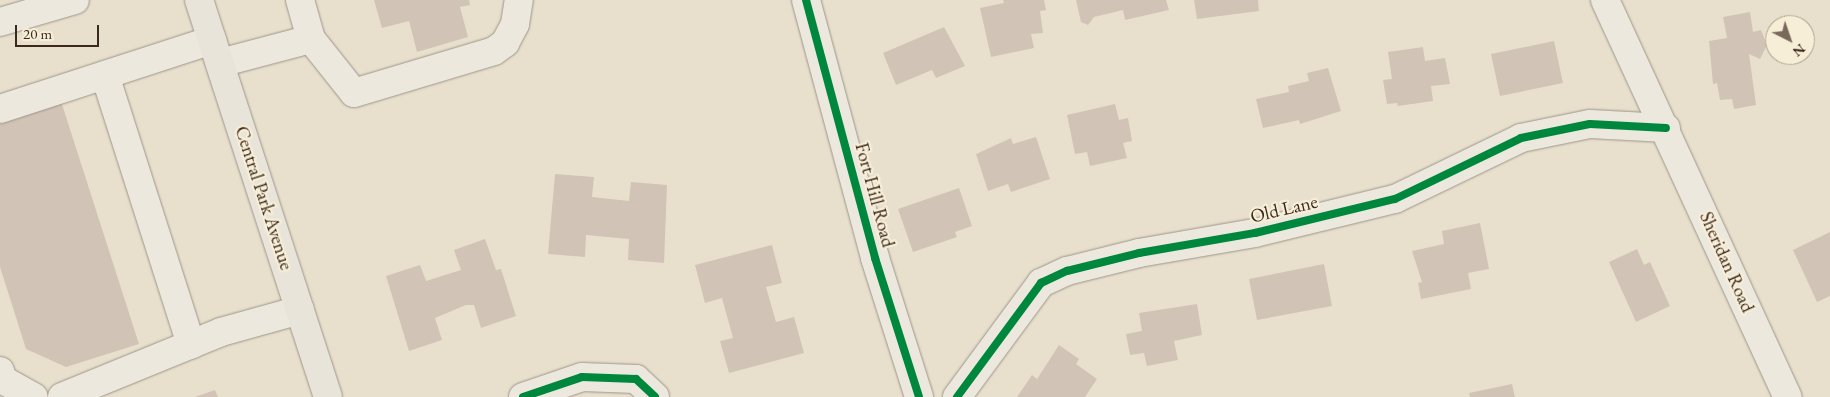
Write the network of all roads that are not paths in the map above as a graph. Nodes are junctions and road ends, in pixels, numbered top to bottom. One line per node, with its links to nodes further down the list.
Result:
1 (75, 0): 7 (street)
2 (199, 0): 9 (main road, Central Park Avenue)
3 (300, 0): 8 (street)
4 (519, 0): 8 (street)
5 (806, 0): 21 (street, Fort Hill Road)
6 (1605, 0): 12 (street, Sheridan Road)
7 (0, 22)
8 (311, 39): 9 (street)
9 (216, 52): 10 (street); 13 (main road, Central Park Avenue)
10 (106, 75): 11 (street); 14 (street)
11 (0, 109)
12 (1666, 128): 22 (street, Old Lane); 23 (street, Sheridan Road)
13 (300, 310): 14 (street); 18 (main road, Central Park Avenue)
14 (191, 345): 17 (street)
15 (0, 371): 16 (street)
16 (34, 397)
17 (62, 397)
18 (328, 397)
19 (523, 397): 20 (street)
20 (655, 397)
21 (918, 397)
22 (957, 397)
23 (1788, 397)

